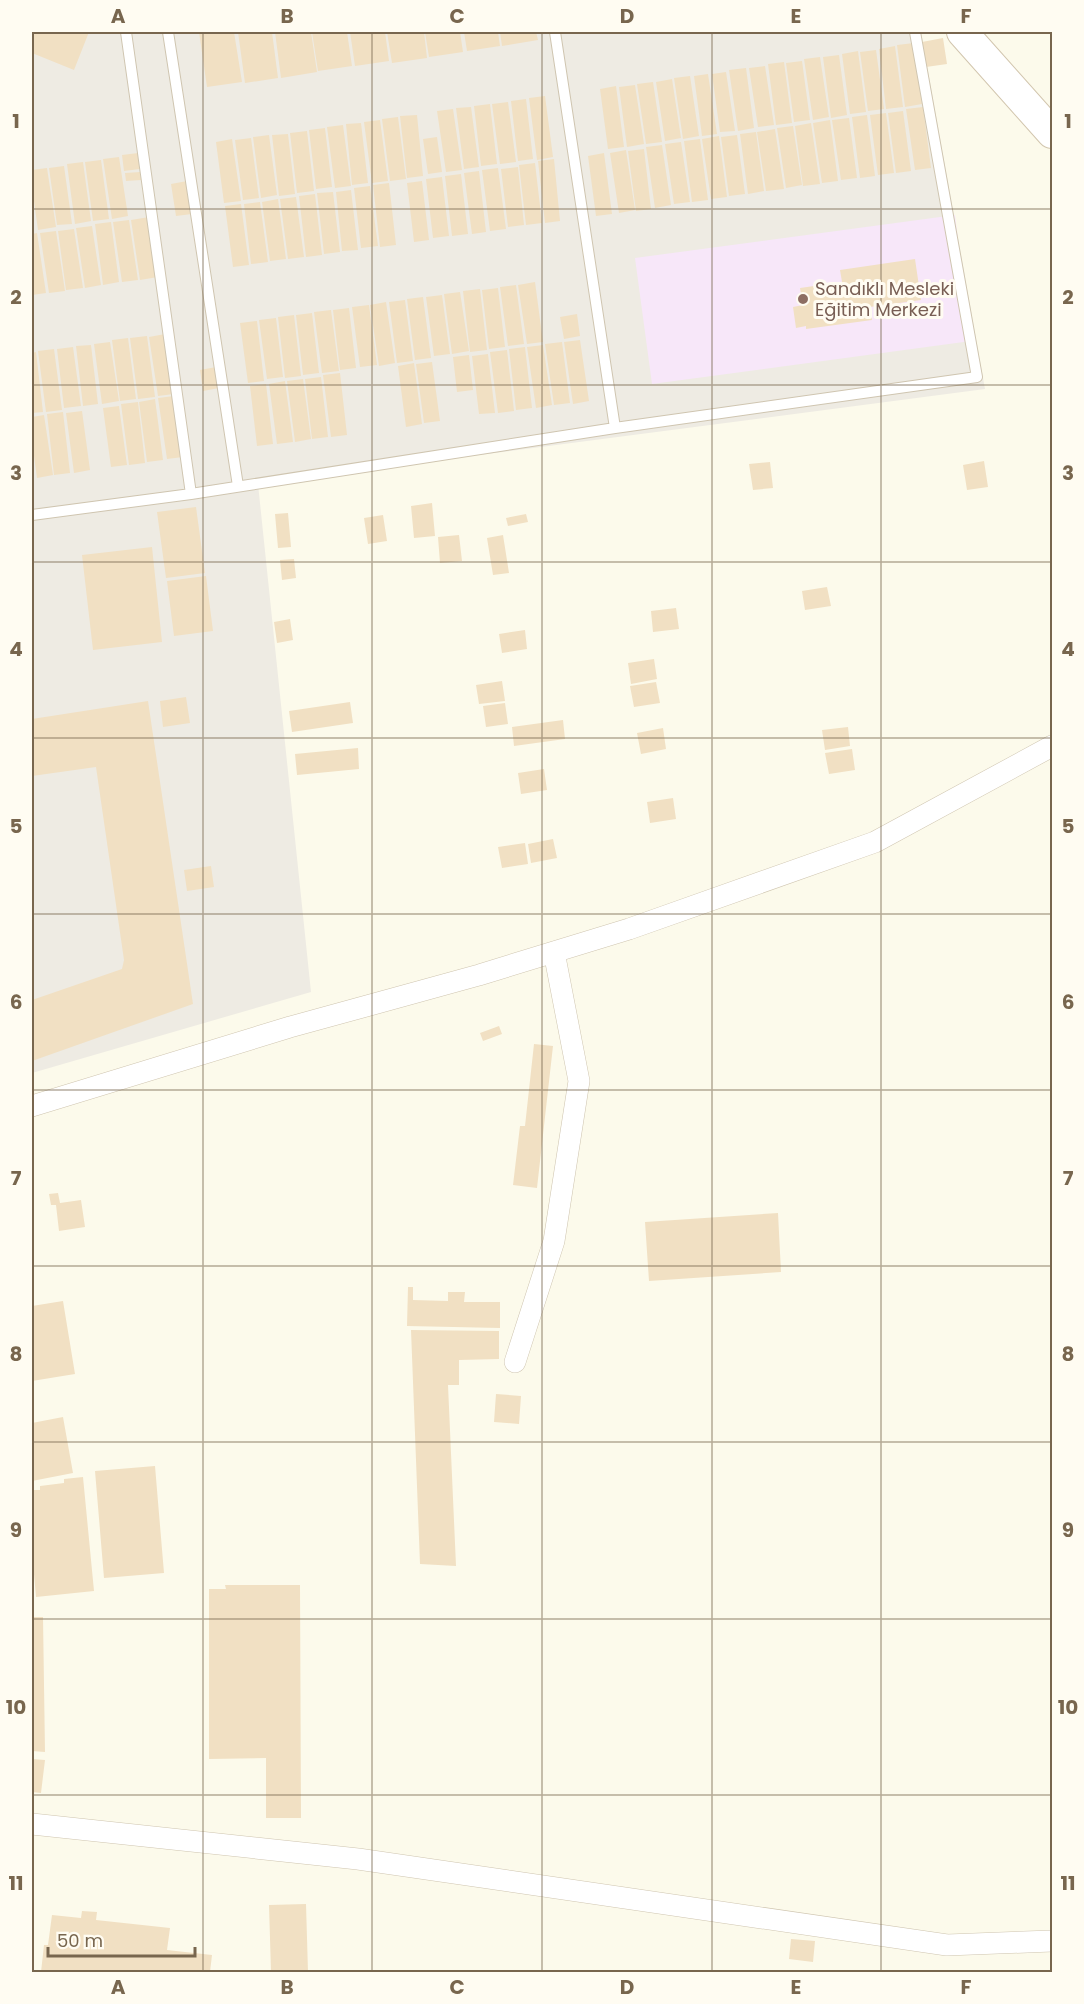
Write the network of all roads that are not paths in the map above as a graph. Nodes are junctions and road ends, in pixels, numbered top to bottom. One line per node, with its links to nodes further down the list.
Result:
1 (126, 32): 9 (lane)
2 (168, 32): 8 (lane)
3 (555, 32): 7 (lane)
4 (915, 32): 7 (lane)
5 (962, 32): 6 (street)
6 (1053, 134)
7 (615, 428): 8 (lane)
8 (238, 486): 9 (lane)
9 (191, 494): 10 (lane)
10 (32, 515)
11 (1053, 746): 12 (street)
12 (554, 952): 13 (street); 14 (street)
13 (32, 1106)
14 (515, 1362)
15 (32, 1824): 16 (street)
16 (1053, 1941)

